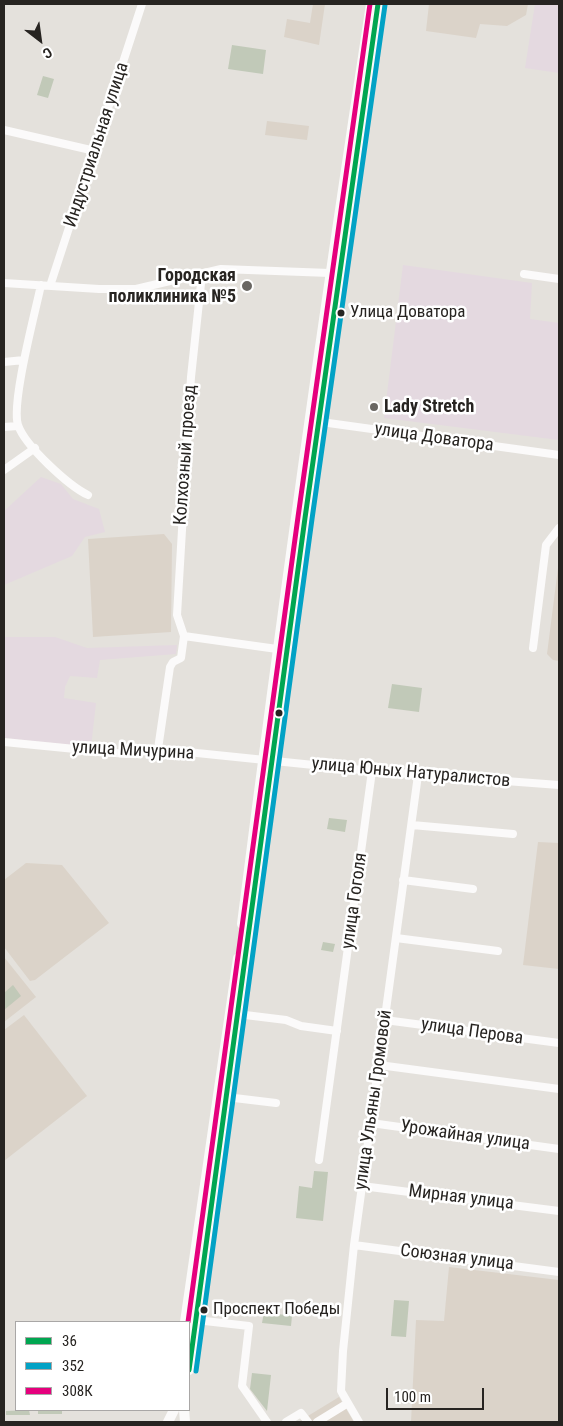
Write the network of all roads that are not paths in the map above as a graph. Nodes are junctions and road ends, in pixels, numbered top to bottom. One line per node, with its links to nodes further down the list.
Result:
1 (142, 4): 5 (street, Индустриальная улица)
2 (371, 4): 7 (main road)
3 (378, 4): 15 (main road)
4 (4, 130): 5 (street)
5 (95, 151): 12 (street, Индустриальная улица)
6 (202, 274): 7 (street); 12 (street); 23 (street, Колхозный проезд)
7 (330, 274): 15 (main road)
8 (524, 274): 9 (street)
9 (559, 279)
10 (4, 283): 11 (street)
11 (41, 285): 12 (street); 13 (street)
12 (50, 286)
13 (24, 360): 14 (street); 16 (street)
14 (4, 362)
15 (314, 422): 19 (street, улица Доватора); 25 (main road); 28 (main road)
16 (18, 426): 17 (street); 18 (street)
17 (4, 427)
18 (34, 448): 20 (street); 21 (street)
19 (559, 455)
20 (4, 470)
21 (88, 495)
22 (559, 528): 24 (street)
23 (184, 636): 25 (street); 27 (street, Колхозный проезд)
24 (533, 648)
25 (277, 649): 28 (main road)
26 (4, 742): 27 (street, улица Мичурина)
27 (158, 749): 28 (street, улица Мичурина)
28 (267, 761): 29 (street, улица Юных Натуралистов); 38 (main road); 53 (main road)
29 (372, 772): 30 (street, улица Юных Натуралистов); 40 (street, улица Гоголя)
30 (418, 775): 31 (street, улица Юных Натуралистов); 32 (street, улица Ульяны Громовой)
31 (559, 785)
32 (412, 825): 33 (street); 34 (street, улица Ульяны Громовой)
33 (513, 834)
34 (404, 880): 35 (street); 36 (street, улица Ульяны Громовой)
35 (473, 889)
36 (396, 938): 37 (street); 39 (street, улица Ульяны Громовой)
37 (498, 952)
38 (237, 1014): 40 (street); 44 (main road)
39 (385, 1020): 41 (street, улица Перова); 42 (street, улица Ульяны Громовой)
40 (337, 1030): 48 (street, улица Гоголя)
41 (559, 1043)
42 (379, 1065): 43 (street); 46 (street, улица Ульяны Громовой)
43 (559, 1090)
44 (226, 1097): 45 (street); 53 (main road)
45 (276, 1103)
46 (371, 1123): 47 (street, Урожайная улица); 49 (street, улица Ульяны Громовой)
47 (559, 1150)
48 (319, 1160)
49 (362, 1186): 50 (street, Мирная улица); 51 (street, улица Ульяны Громовой)
50 (559, 1211)
51 (354, 1245): 52 (street, Союзная улица); 54 (street, улица Ульяны Громовой)
52 (559, 1272)
53 (190, 1321): 55 (street)
54 (348, 1403): 58 (street); 59 (street, улица Ульяны Громовой)
55 (267, 1422)
56 (286, 1422): 57 (street)
57 (308, 1422)
58 (317, 1422)
59 (359, 1422)

